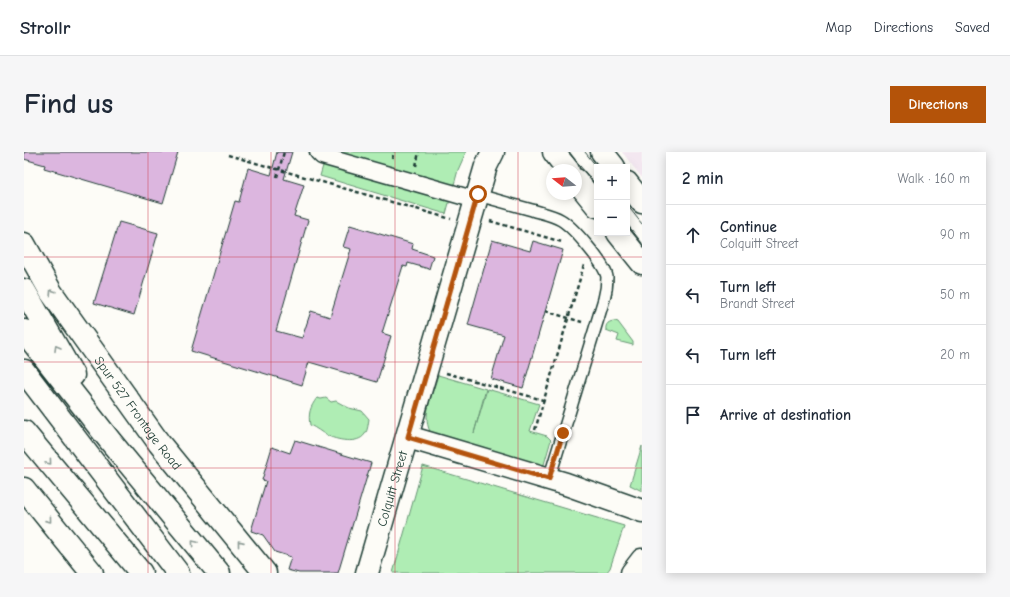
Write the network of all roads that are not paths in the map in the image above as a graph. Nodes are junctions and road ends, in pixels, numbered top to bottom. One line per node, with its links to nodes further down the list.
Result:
1 (318, 152): 9 (street)
2 (493, 152): 9 (main road, Colquitt Street)
3 (554, 152): 5 (main road)
4 (602, 152): 6 (main road)
5 (563, 164)
6 (612, 164)
7 (582, 187): 10 (main road)
8 (630, 187): 11 (main road)
9 (477, 197): 20 (main road, Colquitt Street); 22 (lane)
10 (594, 202)
11 (642, 202)
12 (620, 236): 14 (main road)
13 (24, 244): 31 (main road, Spur 527 Frontage Road, one-way to 13)
14 (642, 263)
15 (24, 290): 21 (main road, one-way to 15)
16 (24, 331): 21 (main road)
17 (24, 372): 29 (main road)
18 (24, 393): 28 (main road)
19 (24, 432): 27 (main road, one-way to 27)
20 (408, 437): 22 (main road); 32 (main road, Colquitt Street)
21 (111, 442): 30 (main road, one-way to 21)
22 (549, 479): 24 (main road)
23 (24, 490): 26 (main road, one-way to 26)
24 (642, 511)
25 (642, 560): 33 (main road)
26 (92, 573)
27 (141, 573)
28 (173, 573)
29 (178, 573)
30 (219, 573)
31 (265, 573)
32 (368, 573)
33 (632, 573)

